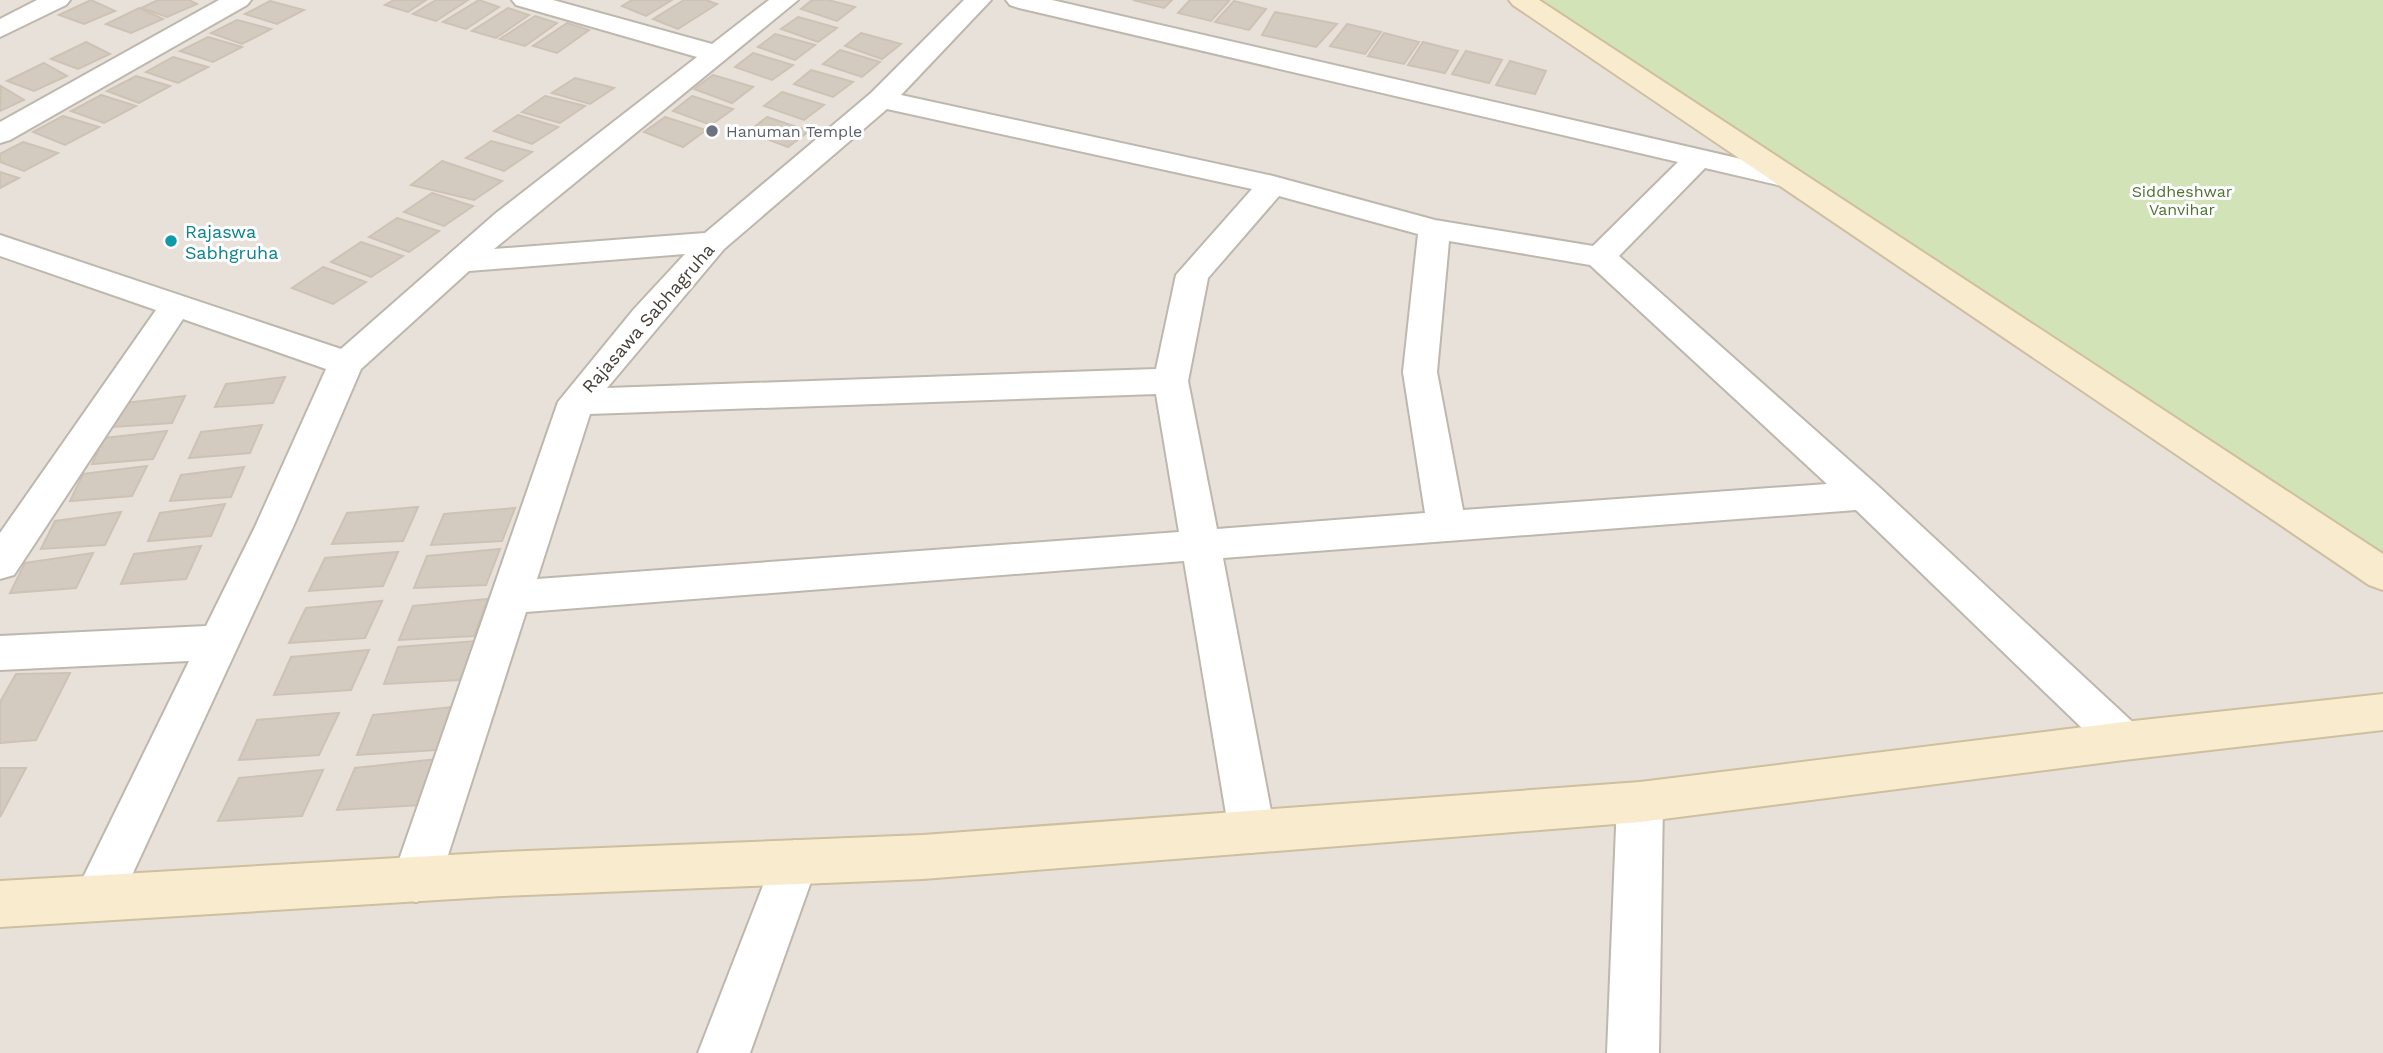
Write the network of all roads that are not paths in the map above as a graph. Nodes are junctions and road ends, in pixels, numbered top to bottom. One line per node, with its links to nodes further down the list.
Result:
1 (57, 0): 8 (street)
2 (238, 0): 11 (street)
3 (525, 0): 9 (street)
4 (785, 0): 9 (street)
5 (978, 0): 10 (street, Rajasawa Sabhagruha)
6 (1019, 0): 12 (street)
7 (1522, 0): 13 (street)
8 (0, 29)
9 (717, 54): 19 (street)
10 (881, 99): 14 (street); 16 (street, Rajasawa Sabhagruha)
11 (0, 134)
12 (1698, 158): 13 (street); 18 (street)
13 (1791, 179): 28 (street)
14 (1273, 185): 15 (street); 22 (street)
15 (1434, 229): 18 (street); 25 (street)
16 (713, 242): 19 (street); 23 (street, Rajasawa Sabhagruha)
17 (0, 245): 20 (street)
18 (1600, 257): 24 (street)
19 (463, 261): 21 (street)
20 (176, 305): 21 (street); 27 (street)
21 (345, 363): 30 (street)
22 (1171, 381): 23 (street); 26 (street)
23 (576, 402): 29 (street)
24 (1864, 495): 25 (street); 33 (street)
25 (1447, 528): 26 (street)
26 (1201, 546): 29 (street); 35 (street)
27 (0, 564)
28 (2383, 574)
29 (511, 597): 37 (street)
30 (219, 642): 31 (street); 38 (street)
31 (0, 653)
32 (2383, 712): 33 (street)
33 (2124, 741): 34 (street)
34 (1640, 802): 35 (street); 41 (street)
35 (1252, 832): 36 (street)
36 (795, 862): 37 (street); 40 (street)
37 (416, 880): 38 (street)
38 (97, 898): 39 (street)
39 (0, 904)
40 (724, 1053)
41 (1633, 1053)

